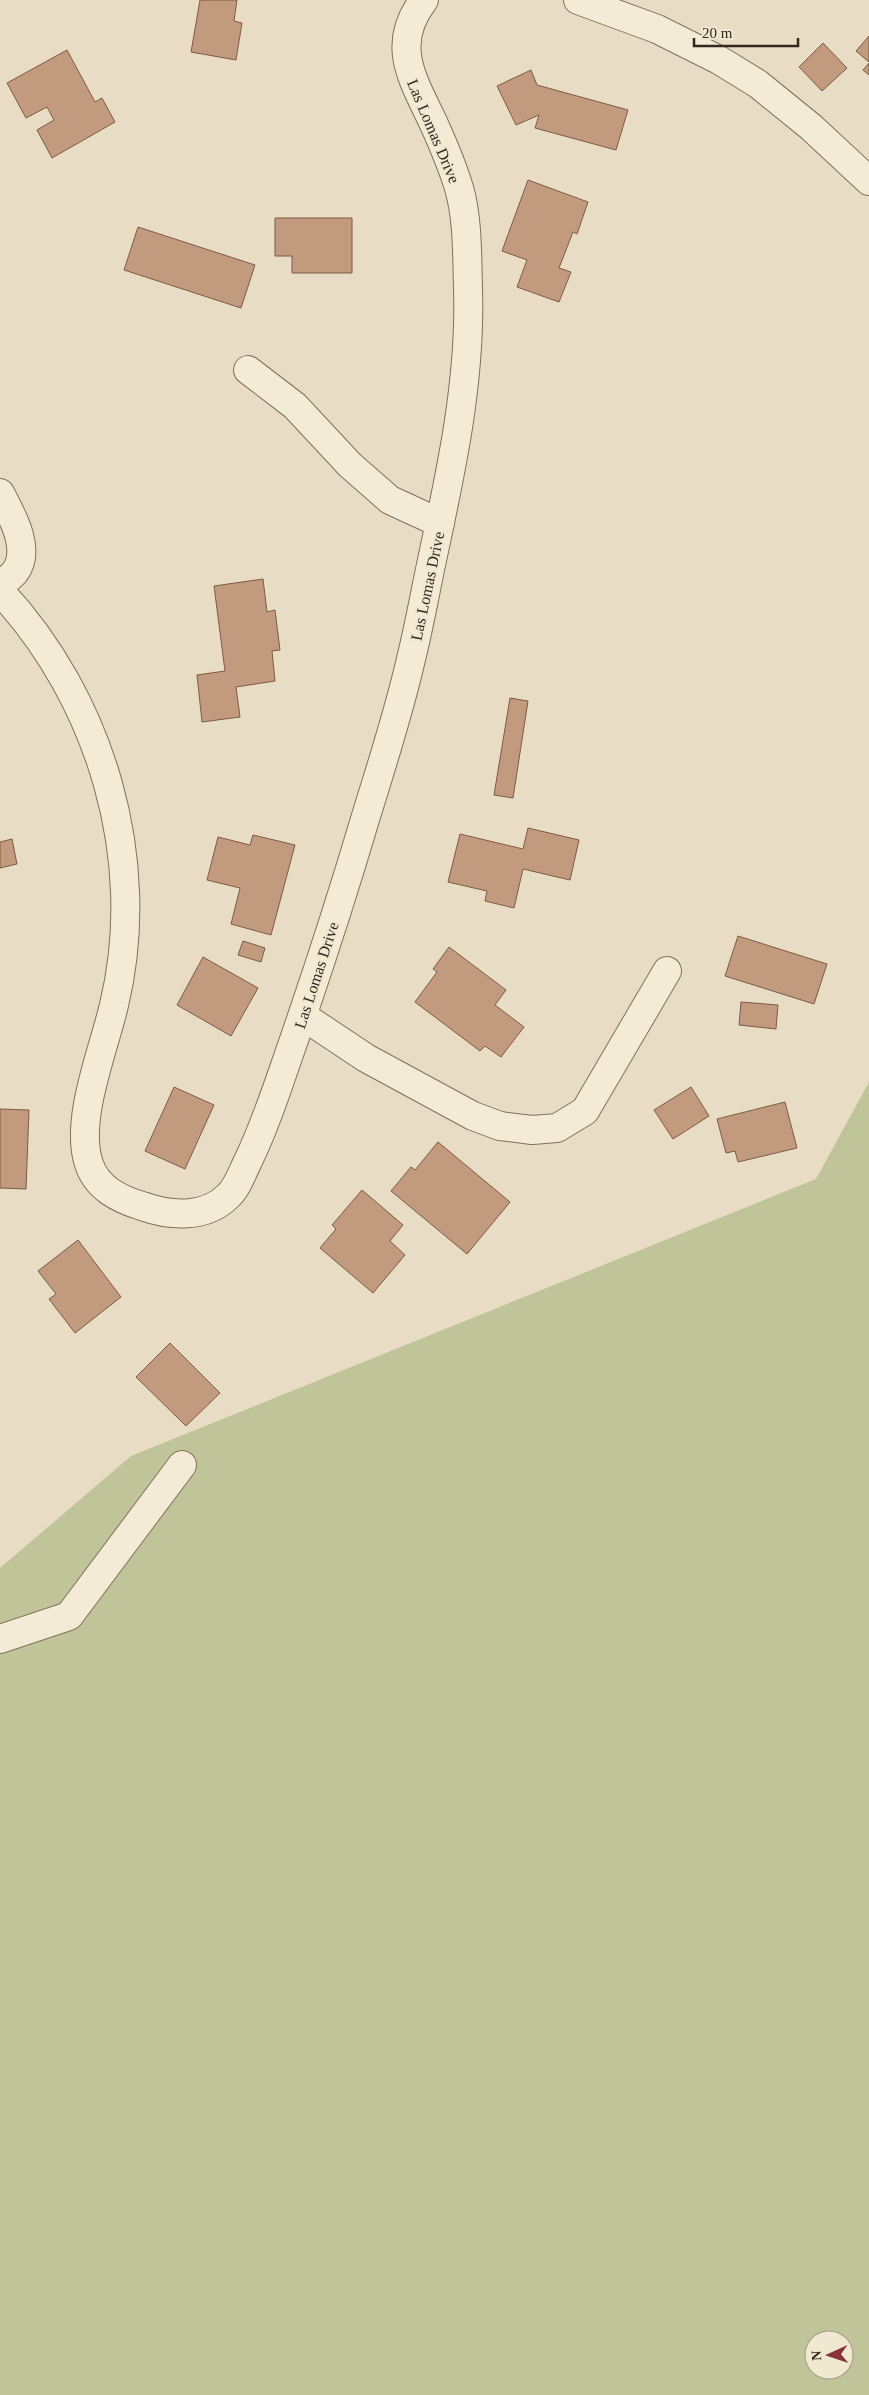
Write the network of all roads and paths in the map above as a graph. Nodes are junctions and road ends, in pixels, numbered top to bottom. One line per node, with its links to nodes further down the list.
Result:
1 (424, 0): 6 (street, Las Lomas Drive)
2 (578, 0): 3 (street)
3 (869, 180)
4 (248, 370): 6 (street)
5 (0, 493): 7 (street)
6 (440, 523): 10 (street, Las Lomas Drive)
7 (0, 586)
8 (0, 591): 10 (street, Las Lomas Drive)
9 (667, 971): 10 (street)
10 (303, 1016)
11 (182, 1466): 12 (street)
12 (0, 1639)

